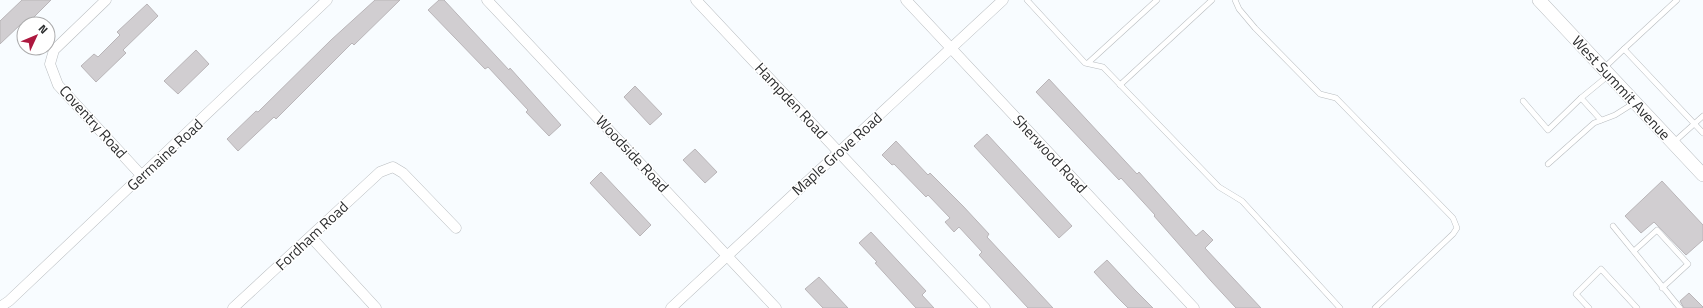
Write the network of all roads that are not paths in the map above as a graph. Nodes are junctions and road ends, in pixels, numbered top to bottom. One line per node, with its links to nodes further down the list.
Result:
1 (106, 0): 29 (street, Coventry Road)
2 (327, 0): 29 (street, Germaine Road)
3 (487, 0): 34 (street, Woodside Road)
4 (696, 0): 26 (street, Hampden Road)
5 (906, 0): 13 (street, Sherwood Road)
6 (1003, 0): 13 (street, Maple Grove Road)
7 (1027, 0): 15 (lane)
8 (1157, 0): 15 (lane)
9 (1212, 0): 17 (lane)
10 (1234, 0): 44 (lane)
11 (1539, 0): 16 (street, West Summit Avenue)
12 (1677, 0): 14 (lane)
13 (951, 49): 26 (street, Maple Grove Road); 42 (street, Sherwood Road)
14 (1624, 49): 16 (lane); 23 (lane)
15 (1088, 63): 17 (lane)
16 (1606, 72): 18 (lane); 20 (street, West Summit Avenue)
17 (1120, 85): 43 (lane)
18 (1581, 98): 19 (lane); 22 (lane)
19 (1522, 101)
20 (1635, 103): 22 (lane); 25 (street, West Summit Avenue)
21 (1703, 116): 23 (lane)
22 (1602, 120): 27 (lane)
23 (1694, 124): 24 (lane); 25 (lane)
24 (1703, 133)
25 (1673, 143): 28 (street, West Summit Avenue)
26 (839, 152): 34 (street, Maple Grove Road); 41 (street, Hampden Road)
27 (1548, 164)
28 (1703, 175)
29 (142, 176): 36 (street, Germaine Road)
30 (1613, 226): 33 (lane)
31 (456, 228): 32 (street, Fordham Road)
32 (311, 237): 37 (street, Fordham Road); 38 (street)
33 (1634, 251): 35 (lane); 35 (lane)
34 (726, 255): 39 (street, Maple Grove Road); 40 (street, Woodside Road)
35 (1662, 288): 47 (lane)
36 (0, 307)
37 (233, 308)
38 (376, 308)
39 (671, 308)
40 (776, 308)
41 (985, 308)
42 (1194, 308)
43 (1340, 308)
44 (1374, 308)
45 (1588, 308): 46 (lane)
46 (1637, 308)
47 (1680, 308)

